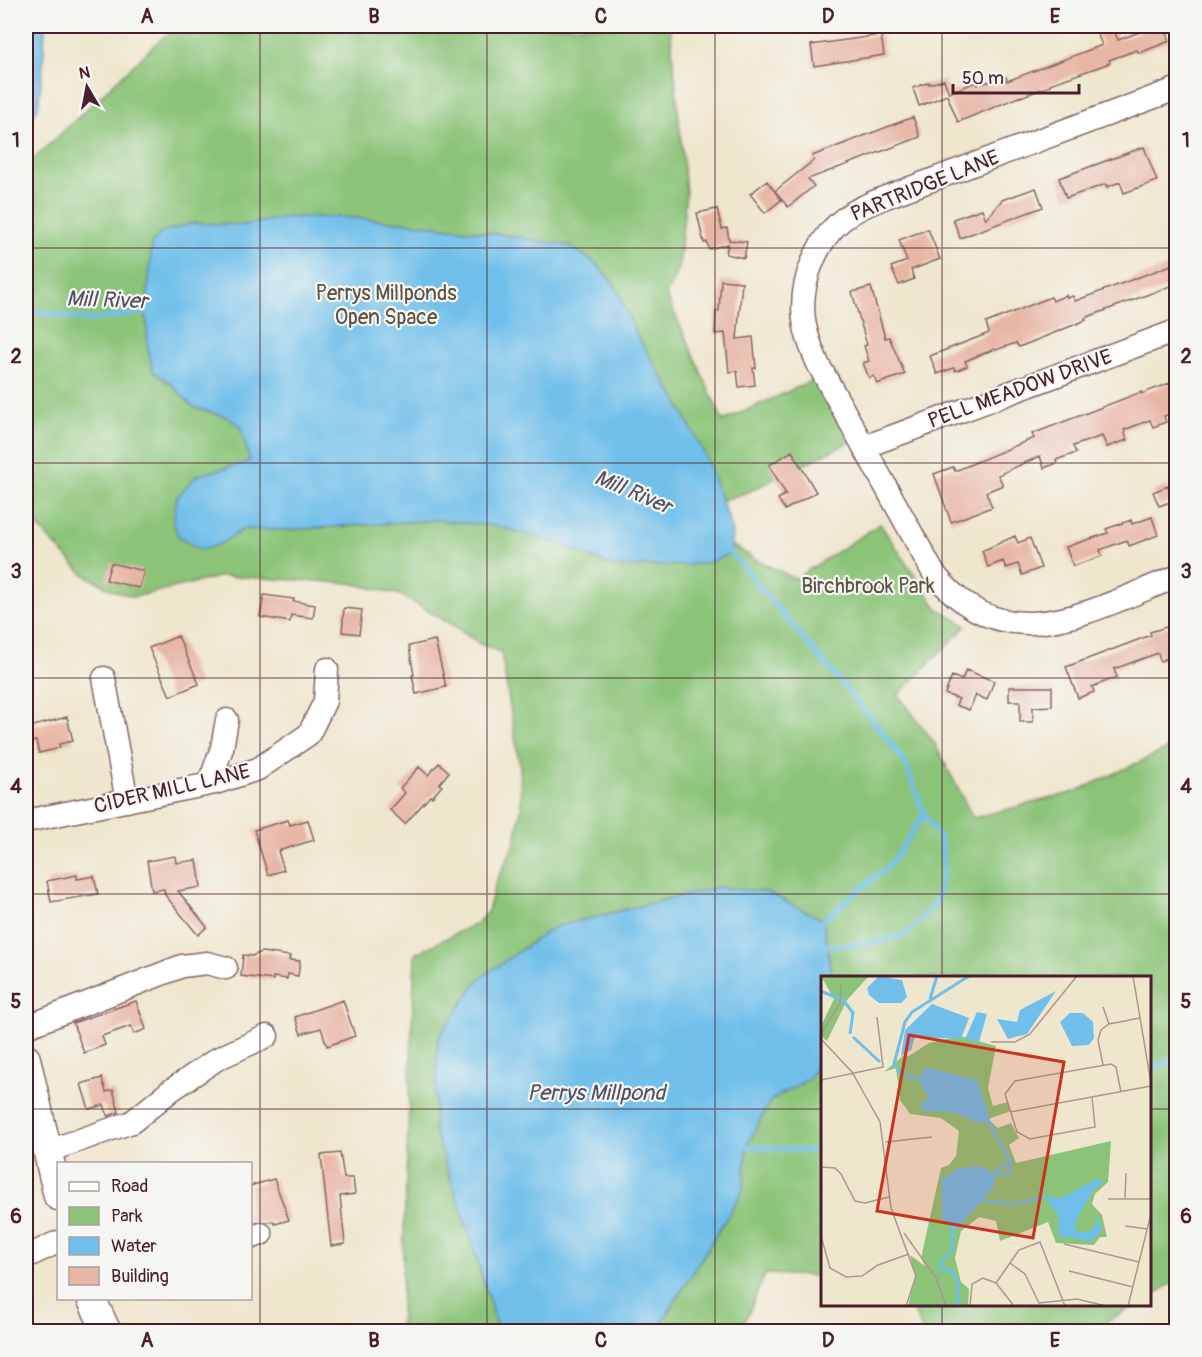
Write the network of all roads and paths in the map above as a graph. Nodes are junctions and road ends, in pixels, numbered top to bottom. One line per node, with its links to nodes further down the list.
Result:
1 (1176, 89): 3 (street, PARTRIDGE LANE)
2 (1176, 331): 3 (street, PELL MEADOW DRIVE)
3 (864, 447): 4 (street, PARTRIDGE LANE)
4 (1176, 577)
5 (327, 669): 8 (street, CIDER MILL LANE)
6 (104, 678): 9 (street)
7 (227, 720): 8 (street)
8 (209, 784): 9 (street, CIDER MILL LANE)
9 (127, 801): 10 (street, CIDER MILL LANE)
10 (26, 821)
11 (226, 968): 12 (street)
12 (26, 1027)
13 (267, 1036): 15 (street)
14 (26, 1059): 15 (main road)
15 (48, 1151): 16 (main road)
16 (57, 1192)
17 (57, 1242): 18 (street)
18 (26, 1257)
19 (91, 1300): 20 (main road)
20 (107, 1332)

